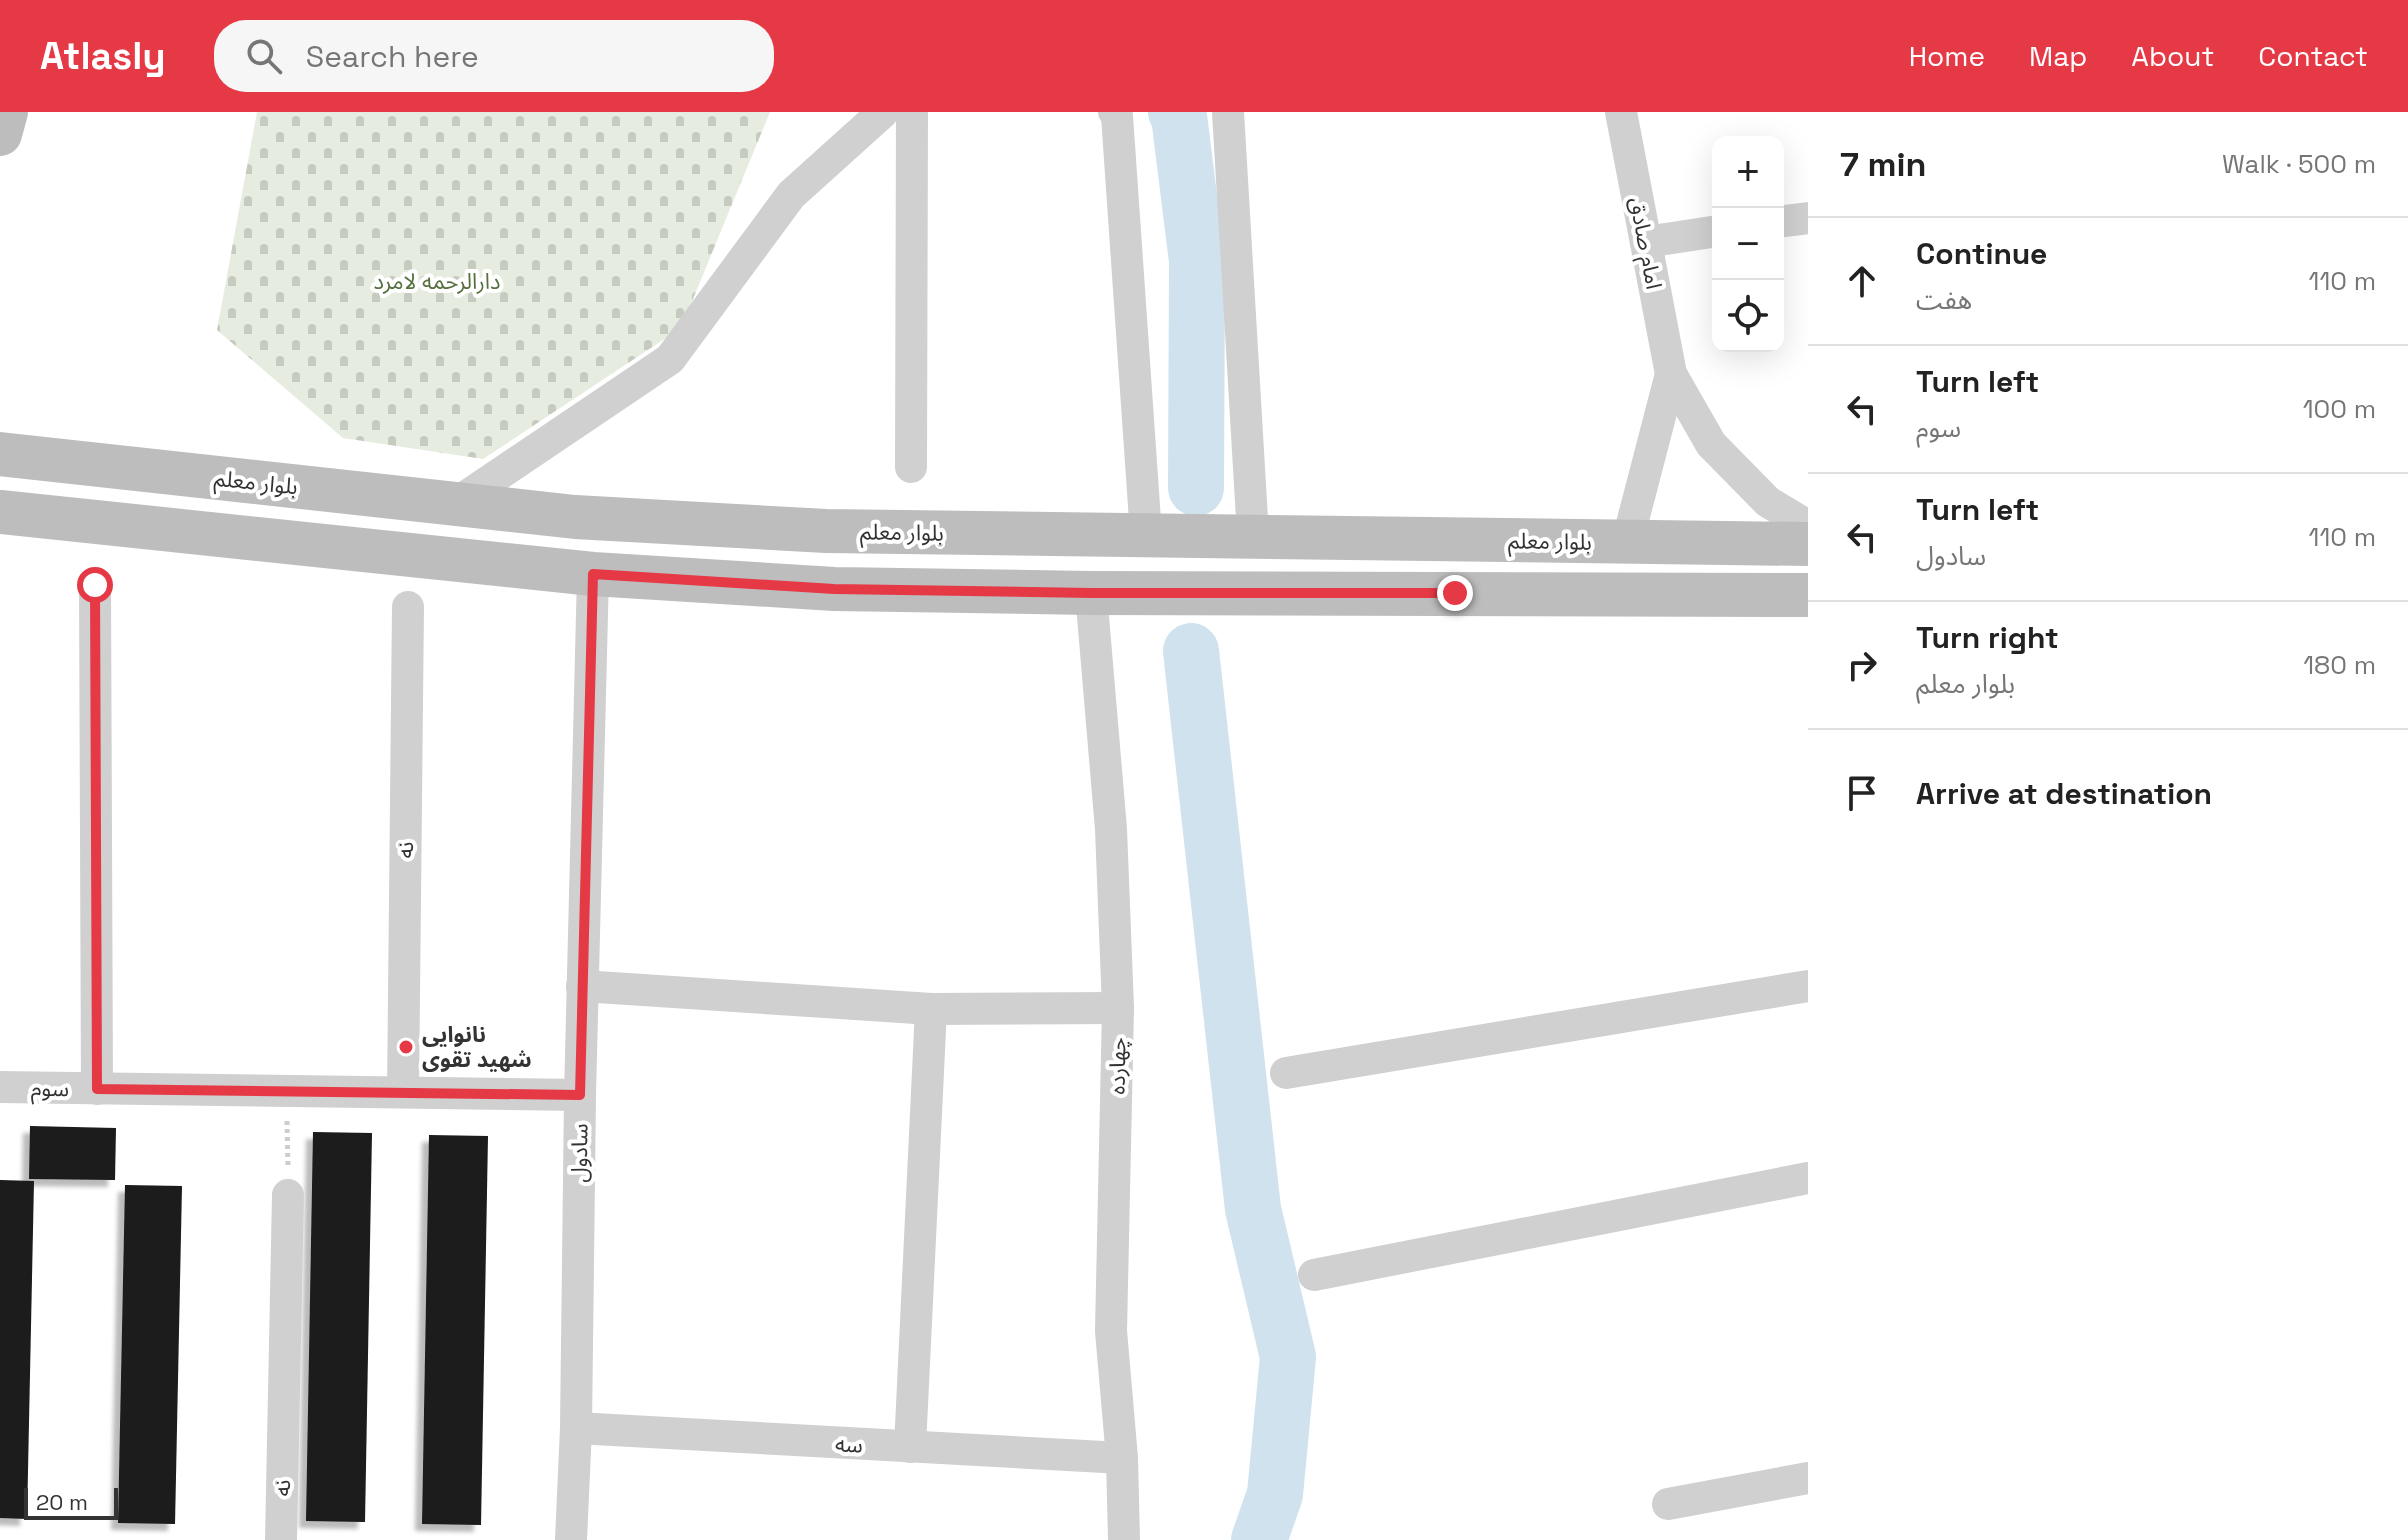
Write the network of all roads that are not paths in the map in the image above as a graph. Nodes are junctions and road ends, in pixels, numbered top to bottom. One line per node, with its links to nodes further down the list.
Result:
1 (6, 112): 7 (street)
2 (883, 112): 16 (street)
3 (912, 112): 14 (street)
4 (1114, 112): 20 (street)
5 (1228, 112): 21 (street)
6 (1621, 112): 11 (street, امام صادق)
7 (0, 134)
8 (1808, 218): 9 (street)
9 (1784, 221)
10 (1712, 232): 11 (street)
11 (1646, 242): 12 (street, امام صادق)
12 (1671, 374): 18 (street); 22 (street)
13 (0, 454): 15 (street, بلوار معلم)
14 (911, 467)
15 (183, 473): 16 (street, بلوار معلم); 19 (street)
16 (455, 504): 20 (street, بلوار معلم)
17 (0, 512): 19 (street)
18 (1808, 526)
19 (177, 530): 24 (street)
20 (1146, 535): 21 (street, بلوار معلم)
21 (1253, 536): 22 (street, بلوار معلم)
22 (1627, 543): 23 (street, بلوار معلم)
23 (1808, 544)
24 (593, 574): 26 (street); 29 (street, سادول)
25 (95, 585): 35 (street)
26 (1091, 593): 27 (street); 31 (street, چهارده)
27 (1808, 595)
28 (408, 607): 36 (street, نه)
29 (582, 986): 32 (street); 37 (street, سادول)
30 (1808, 986): 33 (street)
31 (1118, 1008): 32 (street); 43 (street, چهارده)
32 (931, 1009): 42 (street)
33 (1286, 1073)
34 (0, 1087): 35 (street, سوم)
35 (97, 1089): 36 (street, سوم)
36 (403, 1092): 37 (street, سوم)
37 (580, 1095): 41 (street, سادول)
38 (1808, 1178): 40 (street)
39 (288, 1195): 46 (street, نه)
40 (1314, 1275)
41 (576, 1428): 42 (street, سه); 47 (street, سادول)
42 (910, 1447): 43 (street, سه)
43 (1122, 1458): 48 (street, چهارده)
44 (1808, 1478): 45 (street)
45 (1668, 1504)
46 (281, 1540)
47 (571, 1540)
48 (1124, 1540)

